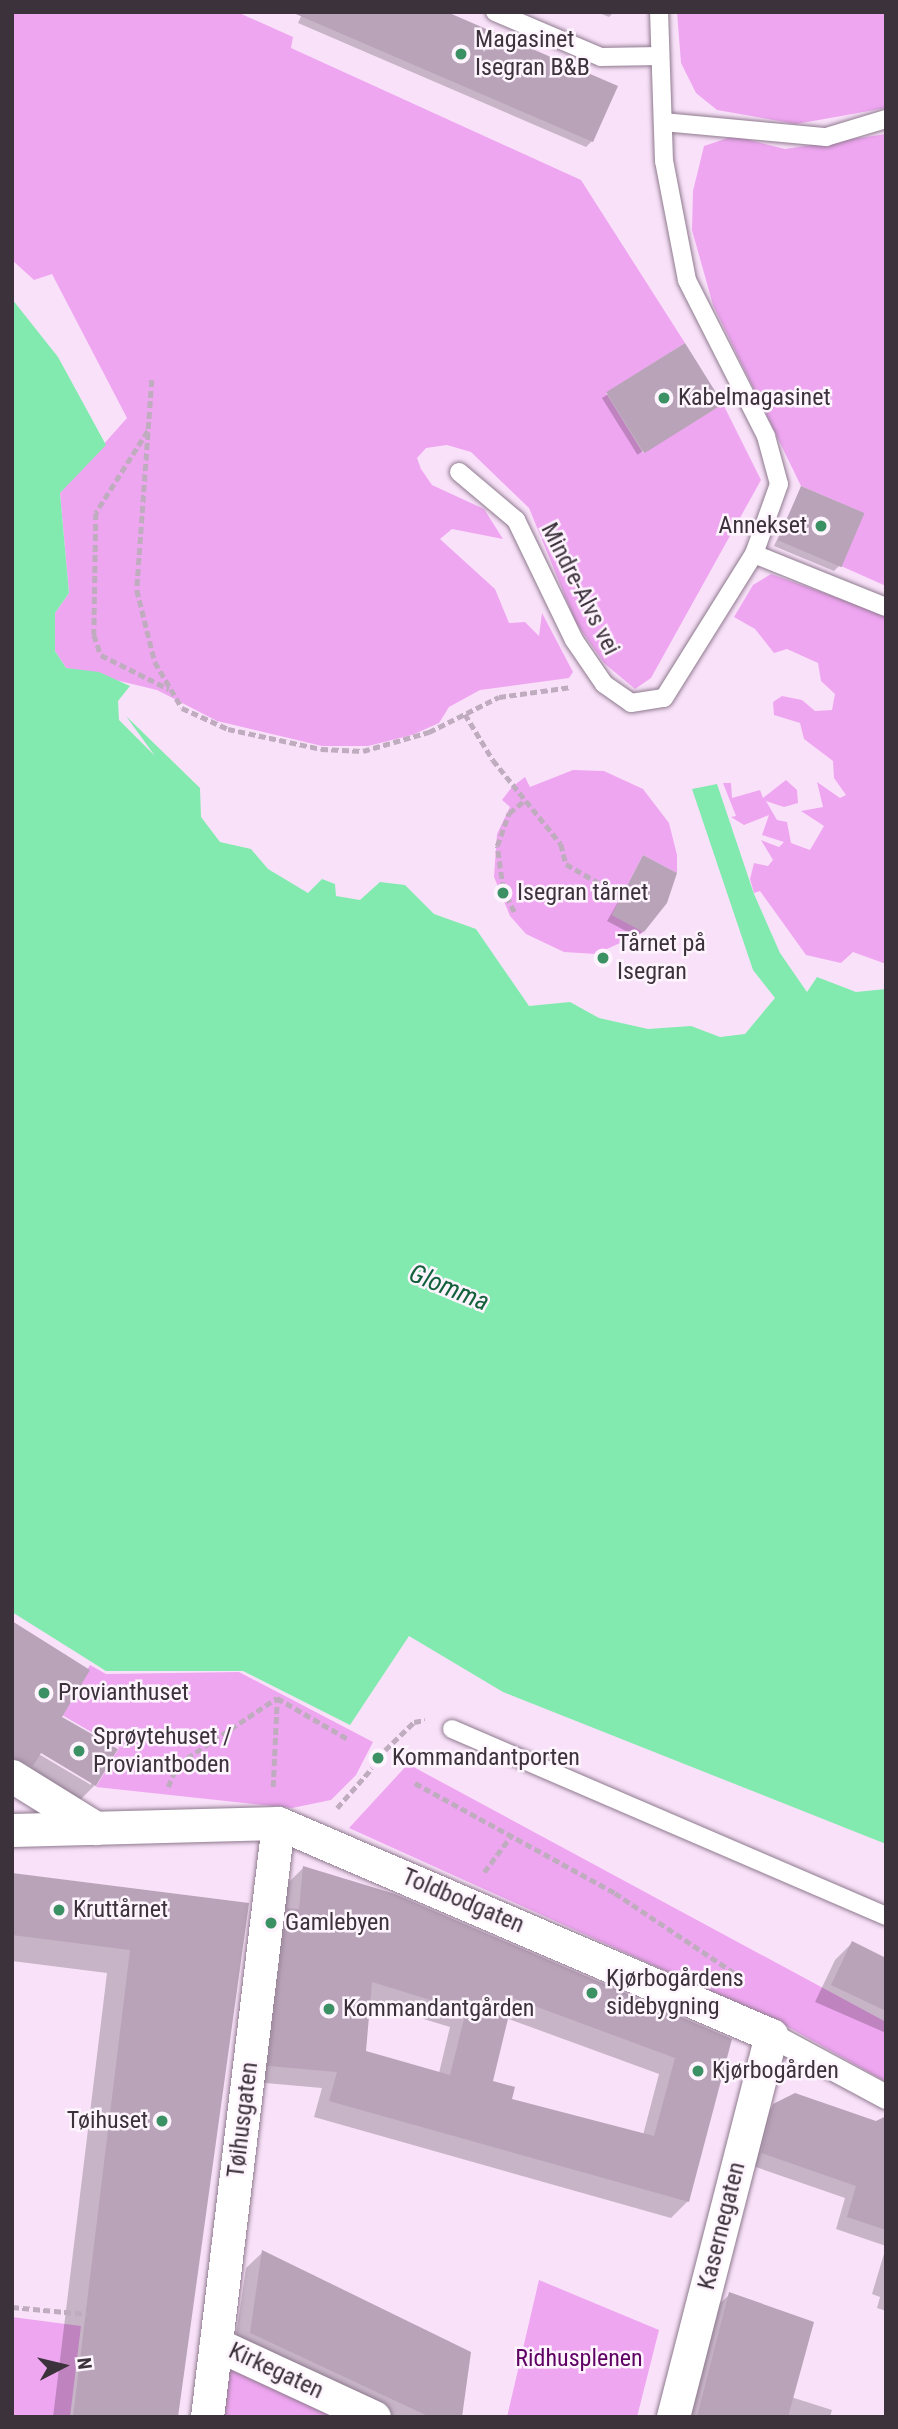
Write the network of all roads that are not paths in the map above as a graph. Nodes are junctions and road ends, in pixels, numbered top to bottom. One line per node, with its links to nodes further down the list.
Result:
1 (495, 12): 3 (lane)
2 (659, 12): 3 (lane, Mindre-Alvs vei)
3 (660, 56): 5 (lane, Mindre-Alvs vei)
4 (886, 119): 5 (lane)
5 (663, 122): 7 (lane, Mindre-Alvs vei)
6 (458, 472): 7 (lane, Mindre-Alvs vei)
7 (754, 554): 8 (lane)
8 (886, 607)
9 (452, 1729): 14 (lane)
10 (12, 1776): 12 (street)
11 (274, 1823): 12 (street, Toldbodgaten); 15 (street, Toldbodgaten); 17 (street, Tøihusgaten)
12 (96, 1828): 13 (street, Toldbodgaten)
13 (12, 1830)
14 (886, 1916)
15 (771, 2035): 16 (street, Toldbodgaten); 20 (street, Kasernegaten)
16 (886, 2097)
17 (216, 2344): 18 (street, Tøihusgaten); 19 (street, Kirkegaten)
18 (207, 2417)
19 (374, 2417)
20 (673, 2417)

